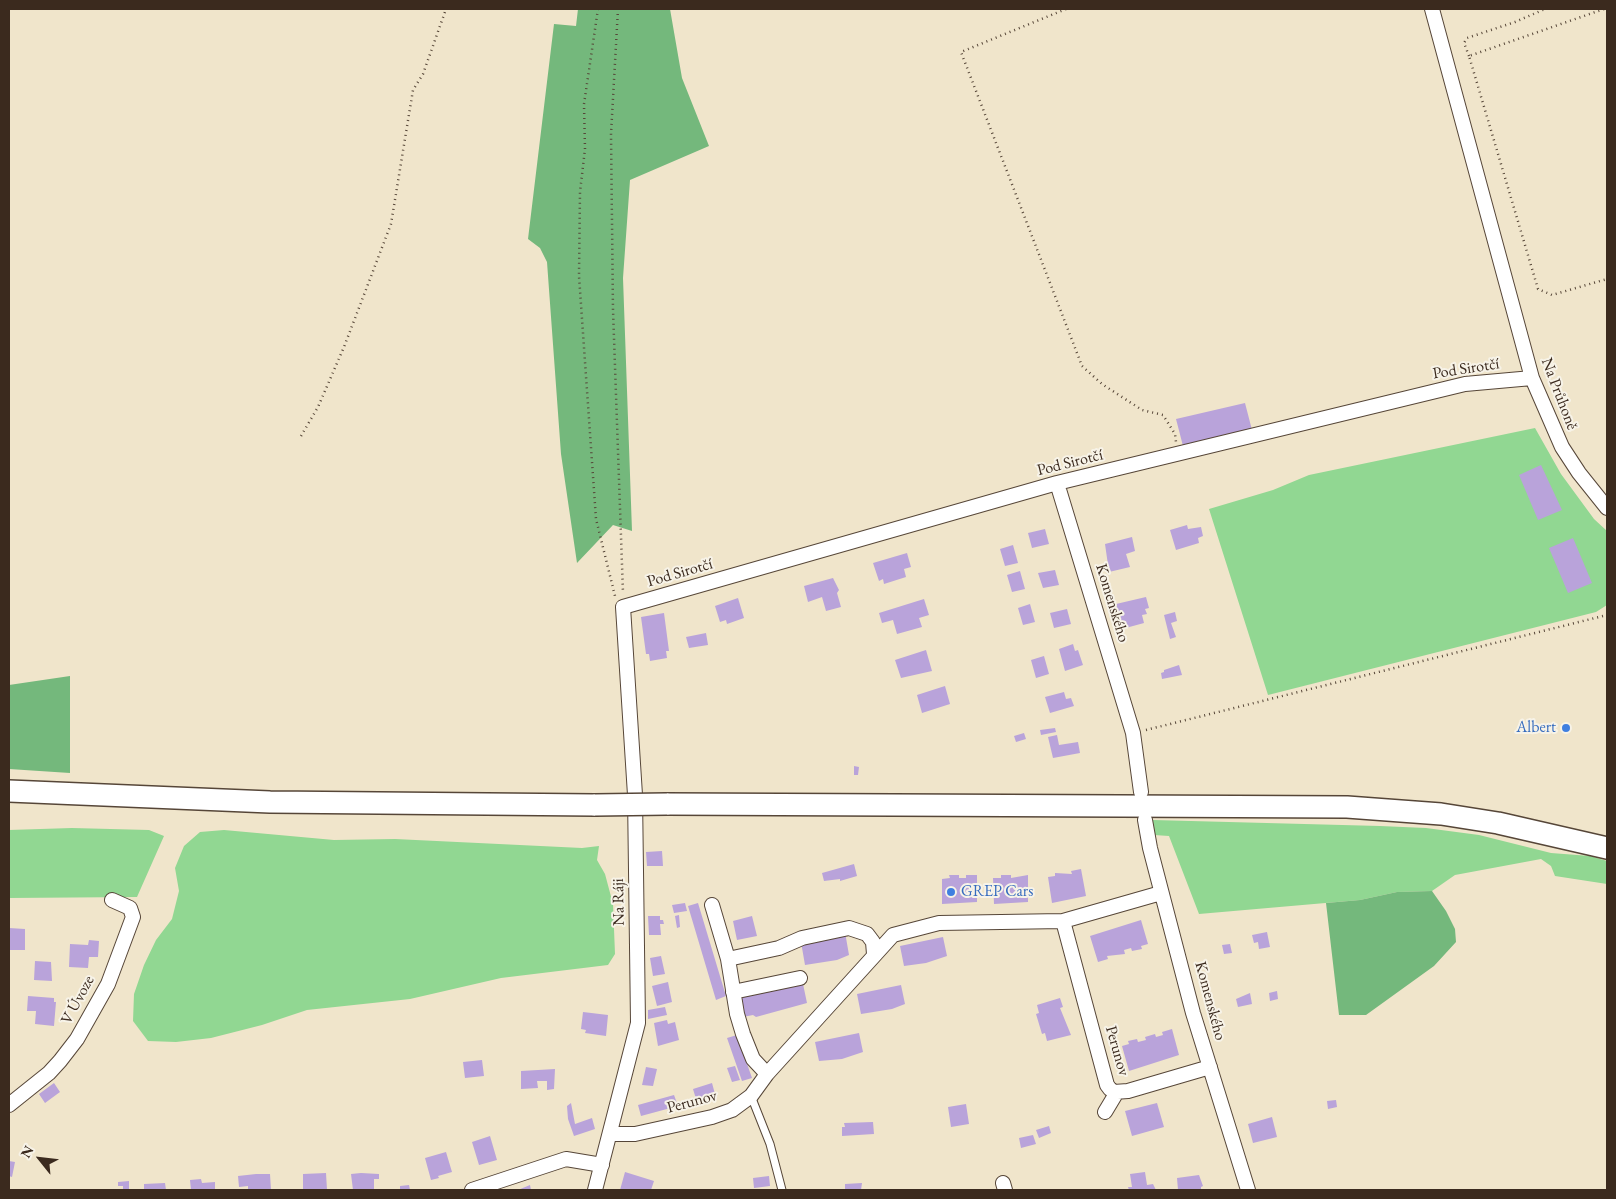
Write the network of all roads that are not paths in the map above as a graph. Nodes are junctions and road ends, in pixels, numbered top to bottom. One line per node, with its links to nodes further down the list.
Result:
1 (1432, 9): 2 (street, Na Průhoně)
2 (1532, 378): 3 (street, Pod Sirotčí); 4 (street, Na Průhoně)
3 (1057, 484): 5 (street, Pod Sirotčí); 7 (street, Komenského)
4 (1604, 499)
5 (624, 607): 24 (street, Na Ráji)
6 (9, 791): 9 (main road, bridge)
7 (1141, 792)
8 (1145, 820): 10 (street, Komenského)
9 (1607, 848)
10 (1161, 894): 13 (street, Perunov); 18 (street, Komenského)
11 (112, 900): 22 (street, V Úvoze)
12 (712, 905): 15 (street)
13 (1063, 921): 14 (street, Perunov); 20 (street, Perunov)
14 (874, 954): 15 (street); 19 (street, Perunov)
15 (728, 959): 17 (street)
16 (800, 978): 17 (street)
17 (733, 992): 19 (street)
18 (1210, 1067): 20 (street, Perunov); 29 (street, Komenského)
19 (767, 1074): 21 (street, Perunov)
20 (1117, 1092): 23 (street)
21 (751, 1096): 24 (street, Perunov); 28 (lane)
22 (9, 1106)
23 (1106, 1112)
24 (611, 1134): 25 (street, Na Ráji)
25 (602, 1165): 26 (street); 27 (street, Na Ráji)
26 (472, 1190)
27 (595, 1190)
28 (782, 1190)
29 (1248, 1190)

